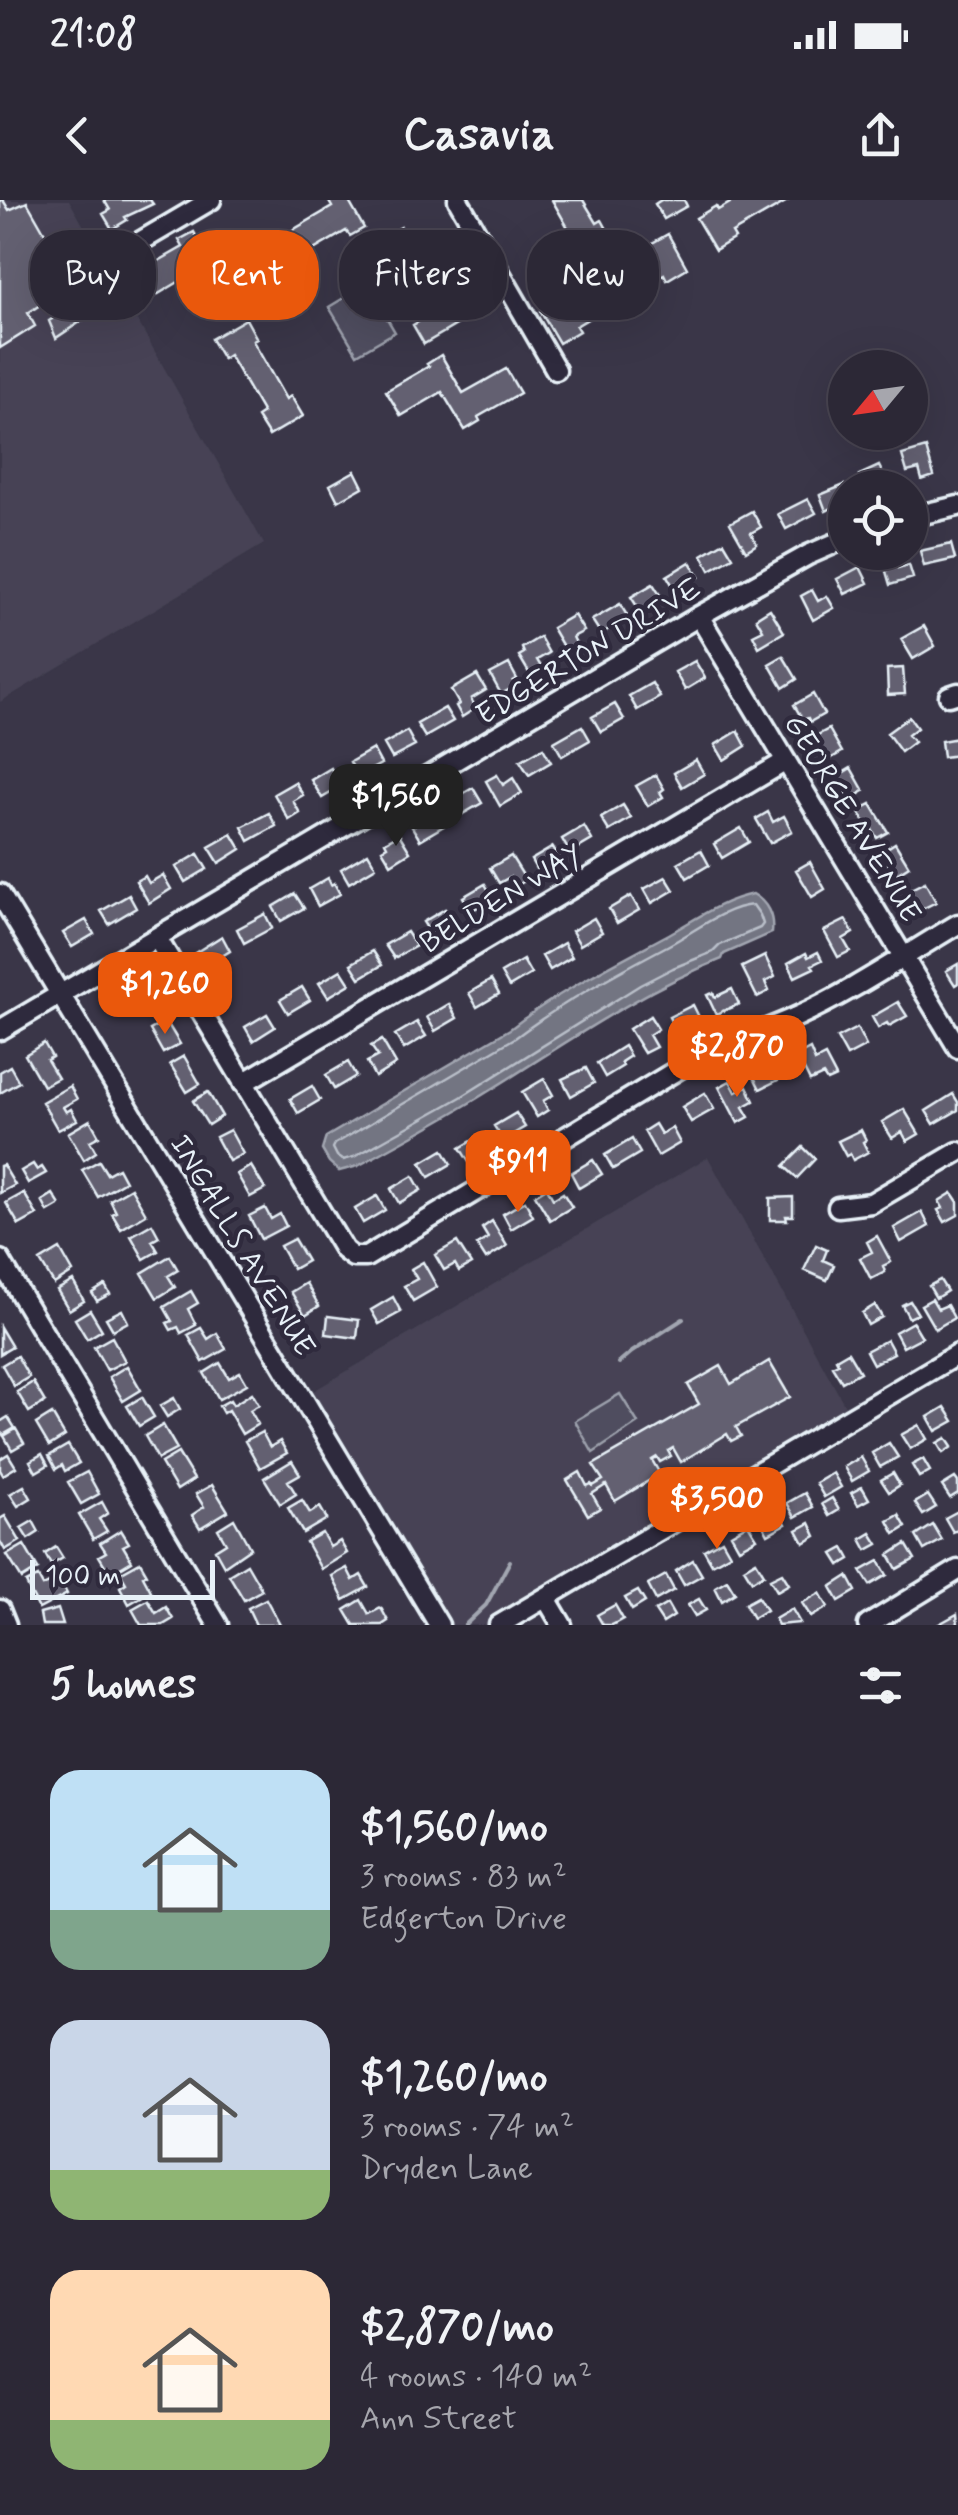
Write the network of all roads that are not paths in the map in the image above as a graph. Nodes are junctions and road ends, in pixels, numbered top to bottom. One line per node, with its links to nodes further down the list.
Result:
1 (211, 200): 3 (street)
2 (458, 200): 4 (street)
3 (156, 232)
4 (556, 370)
5 (958, 506): 6 (street)
6 (928, 514)
7 (828, 546): 8 (street, EDGERTON DRIVE)
8 (699, 616): 9 (street, GEORGE AVENUE); 12 (street, EDGERTON DRIVE)
9 (786, 760): 13 (street, GEORGE AVENUE); 17 (street, BELDEN WAY)
10 (0, 894): 14 (street, INGALLS AVENUE)
11 (958, 924): 13 (street)
12 (157, 938): 14 (street, EDGERTON DRIVE); 17 (street)
13 (904, 956): 16 (street, GEORGE AVENUE); 17 (street)
14 (60, 994): 15 (street, EDGERTON DRIVE); 27 (street, INGALLS AVENUE)
15 (0, 1030)
16 (958, 1048)
17 (244, 1082)
18 (958, 1152): 19 (street)
19 (838, 1206)
20 (0, 1260): 26 (street)
21 (958, 1354): 23 (street)
22 (958, 1570): 30 (street)
23 (546, 1598): 28 (street); 29 (street)
24 (0, 1610): 25 (street)
25 (6, 1625)
26 (218, 1625)
27 (438, 1625)
28 (499, 1625)
29 (562, 1625)
30 (868, 1625)

